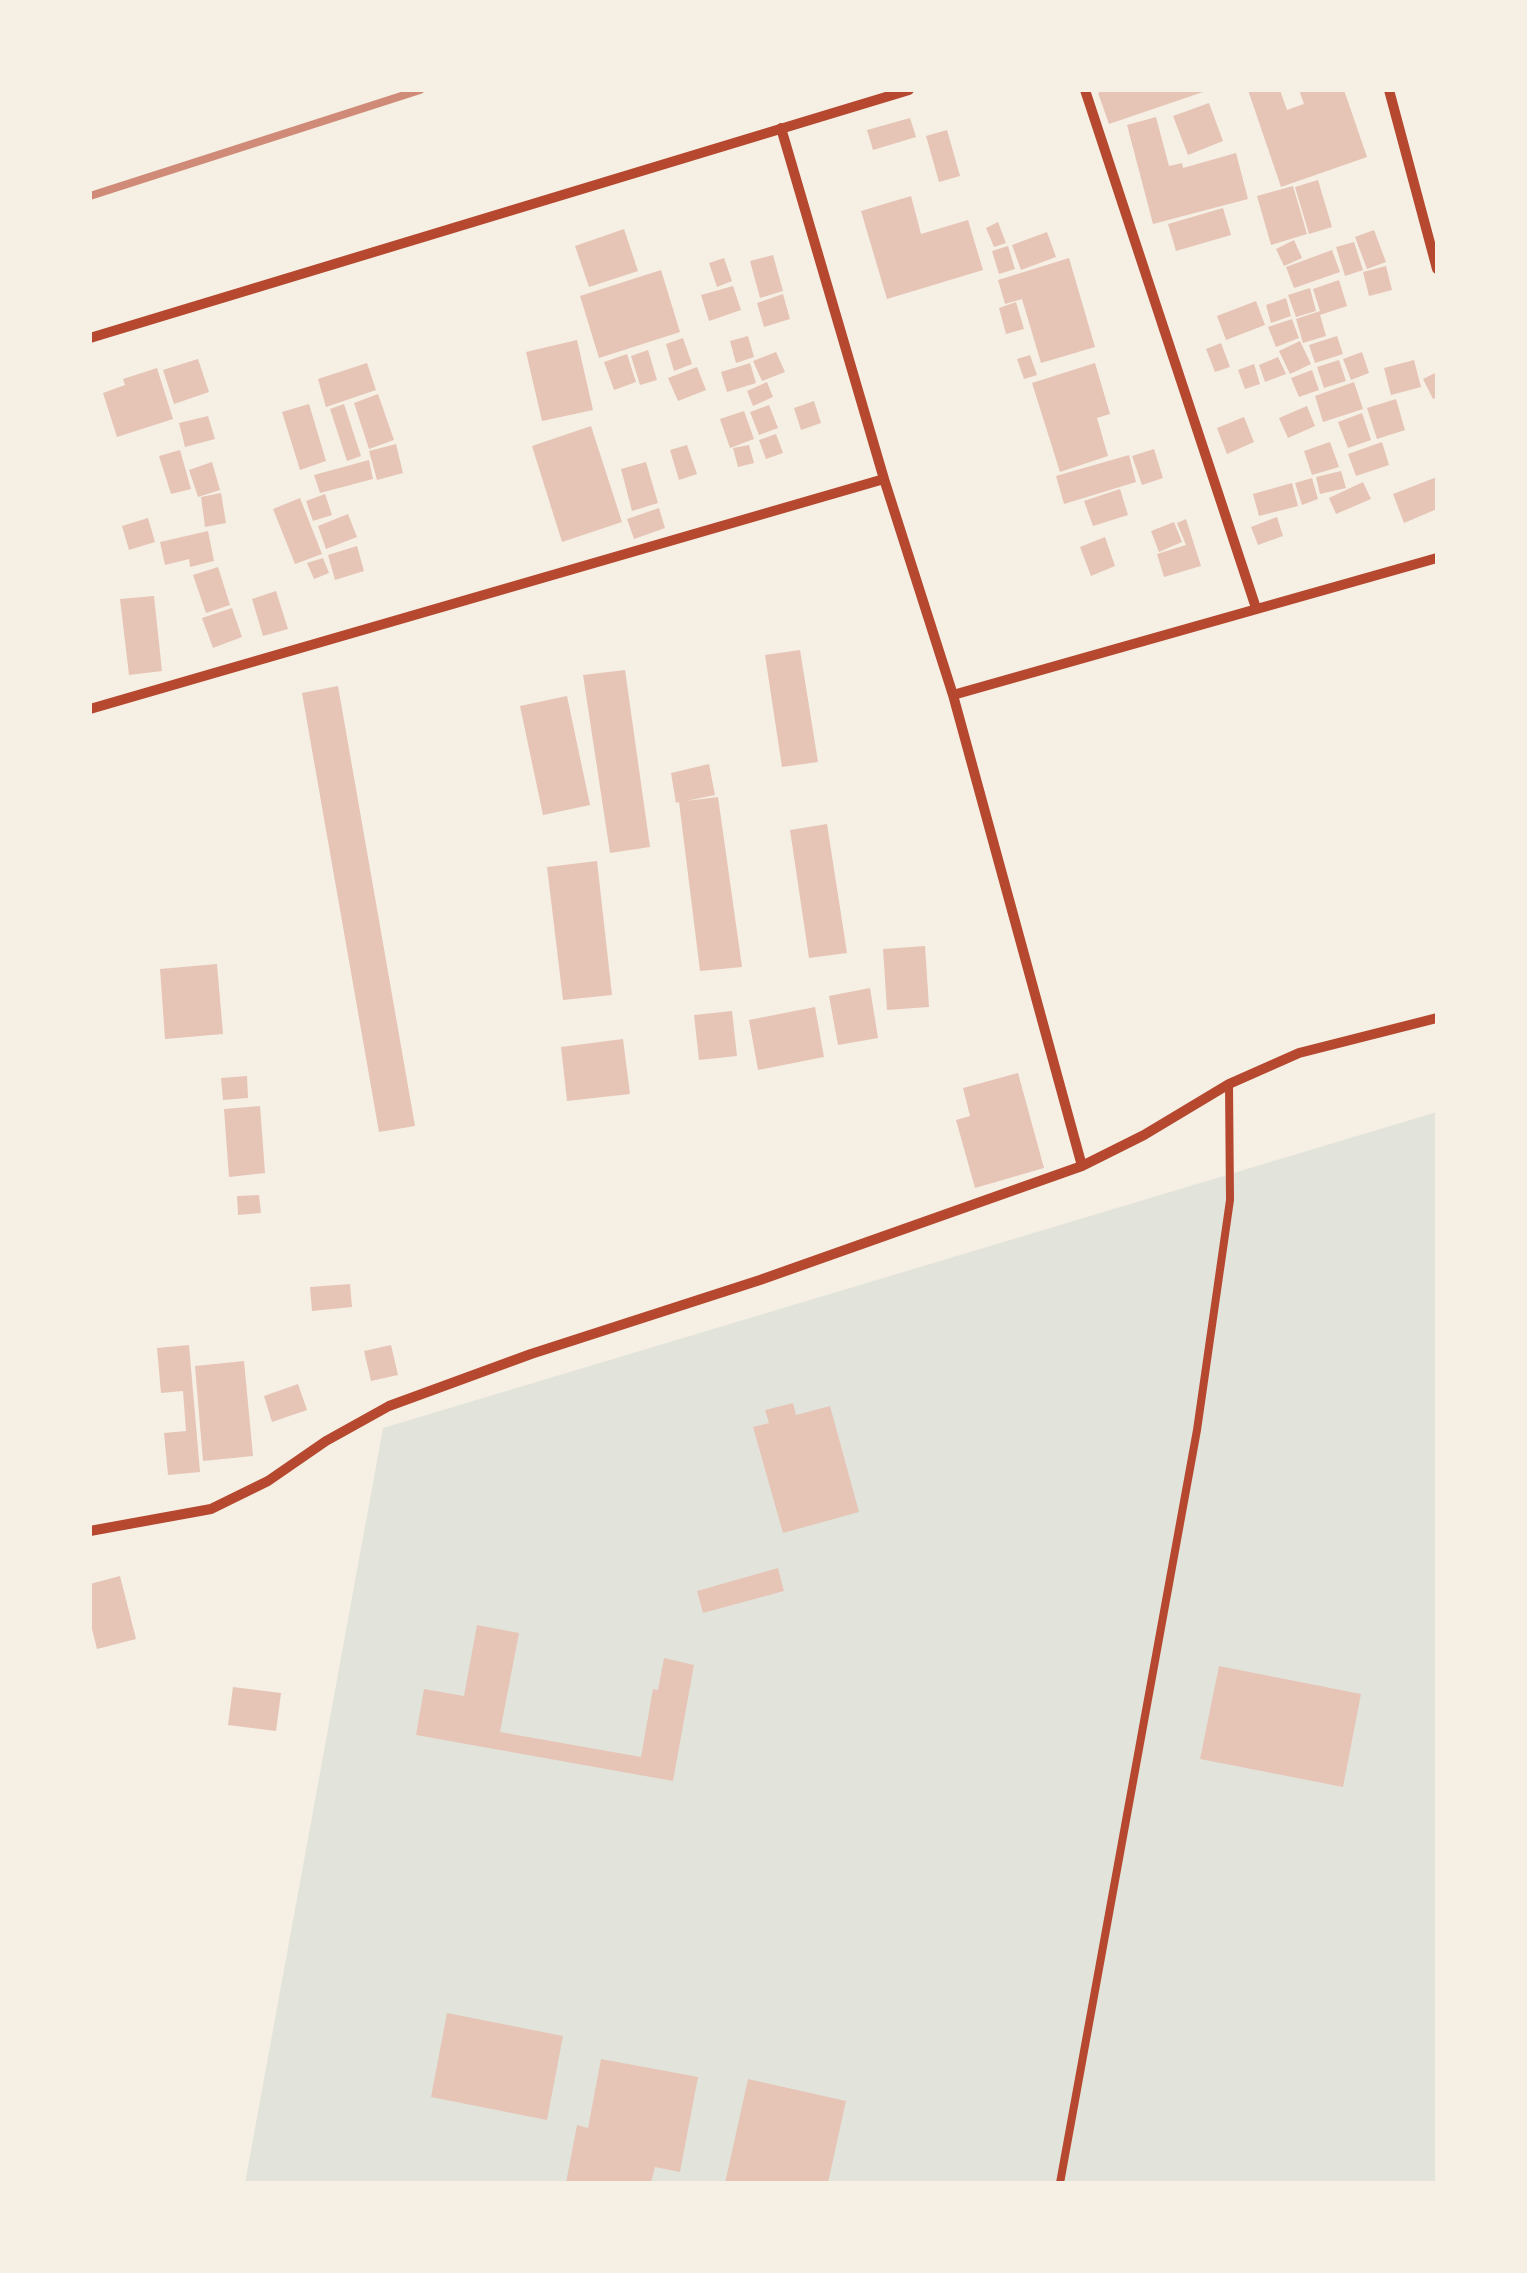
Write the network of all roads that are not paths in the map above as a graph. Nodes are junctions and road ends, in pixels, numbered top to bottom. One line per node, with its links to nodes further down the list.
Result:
1 (909, 90): 4 (street)
2 (1085, 90): 9 (street)
3 (1388, 90): 5 (street)
4 (781, 128): 6 (street); 7 (street)
5 (1437, 269)
6 (90, 338)
7 (884, 479): 10 (street); 11 (street)
8 (1437, 558): 9 (street)
9 (1256, 608): 10 (street)
10 (954, 695): 14 (street)
11 (90, 709)
12 (1437, 1018): 13 (street)
13 (1229, 1084): 14 (street); 16 (lane)
14 (1082, 1166): 15 (street)
15 (90, 1531)
16 (1060, 2183)

